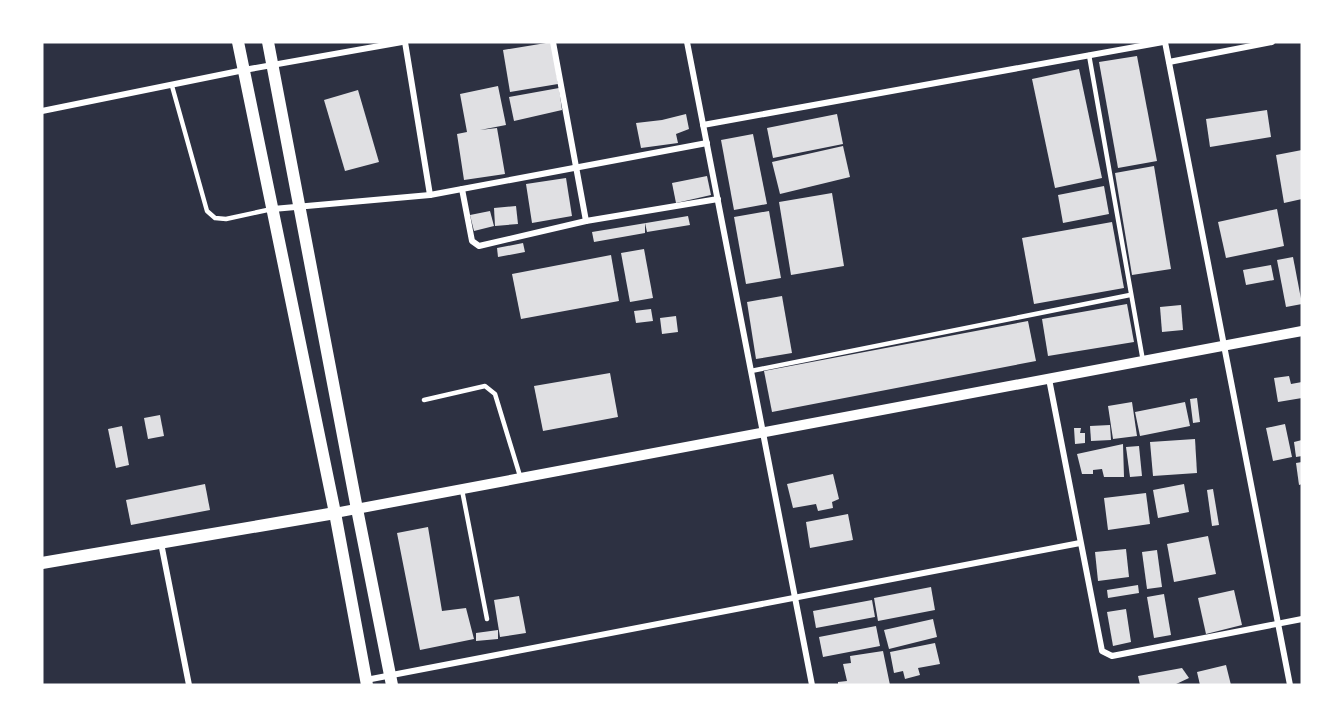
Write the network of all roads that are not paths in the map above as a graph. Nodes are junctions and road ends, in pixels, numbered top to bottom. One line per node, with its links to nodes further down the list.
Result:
1 (238, 42): 11 (main road)
2 (267, 42): 10 (main road)
3 (404, 42): 10 (street); 18 (street)
4 (553, 42): 16 (street)
5 (687, 42): 14 (street)
6 (1164, 42): 8 (street); 9 (street)
7 (1272, 42): 9 (street)
8 (1089, 56): 14 (street); 23 (lane)
9 (1169, 62): 25 (street)
10 (272, 65): 11 (street); 20 (main road)
11 (244, 70): 12 (street); 21 (main road)
12 (172, 86): 13 (street); 21 (lane)
13 (42, 111)
14 (703, 125): 15 (street)
15 (707, 143): 16 (street); 19 (street)
16 (576, 167): 17 (street); 22 (street)
17 (462, 189): 18 (street); 22 (street)
18 (430, 195): 20 (street)
19 (718, 199): 22 (street); 27 (street)
20 (299, 207): 21 (street); 33 (main road)
21 (273, 209): 34 (main road)
22 (586, 221)
23 (1130, 295): 26 (lane); 27 (lane)
24 (1302, 331): 25 (street)
25 (1224, 345): 26 (street); 41 (street)
26 (1143, 361): 28 (street)
27 (751, 371): 30 (street)
28 (1048, 379): 30 (street); 36 (street)
29 (424, 400): 31 (lane)
30 (763, 434): 31 (street); 38 (street)
31 (521, 479): 32 (street)
32 (462, 490): 33 (street); 39 (lane)
33 (357, 509): 34 (street); 42 (main road)
34 (335, 513): 35 (main road); 43 (main road)
35 (161, 542): 37 (main road); 44 (street)
36 (1080, 543): 38 (street); 41 (street)
37 (42, 564)
38 (795, 598): 42 (street); 45 (street)
39 (487, 619)
40 (1302, 620): 41 (street)
41 (1278, 624): 46 (street)
42 (391, 680): 43 (street)
43 (366, 682)
44 (189, 685)
45 (812, 685)
46 (1290, 685)

